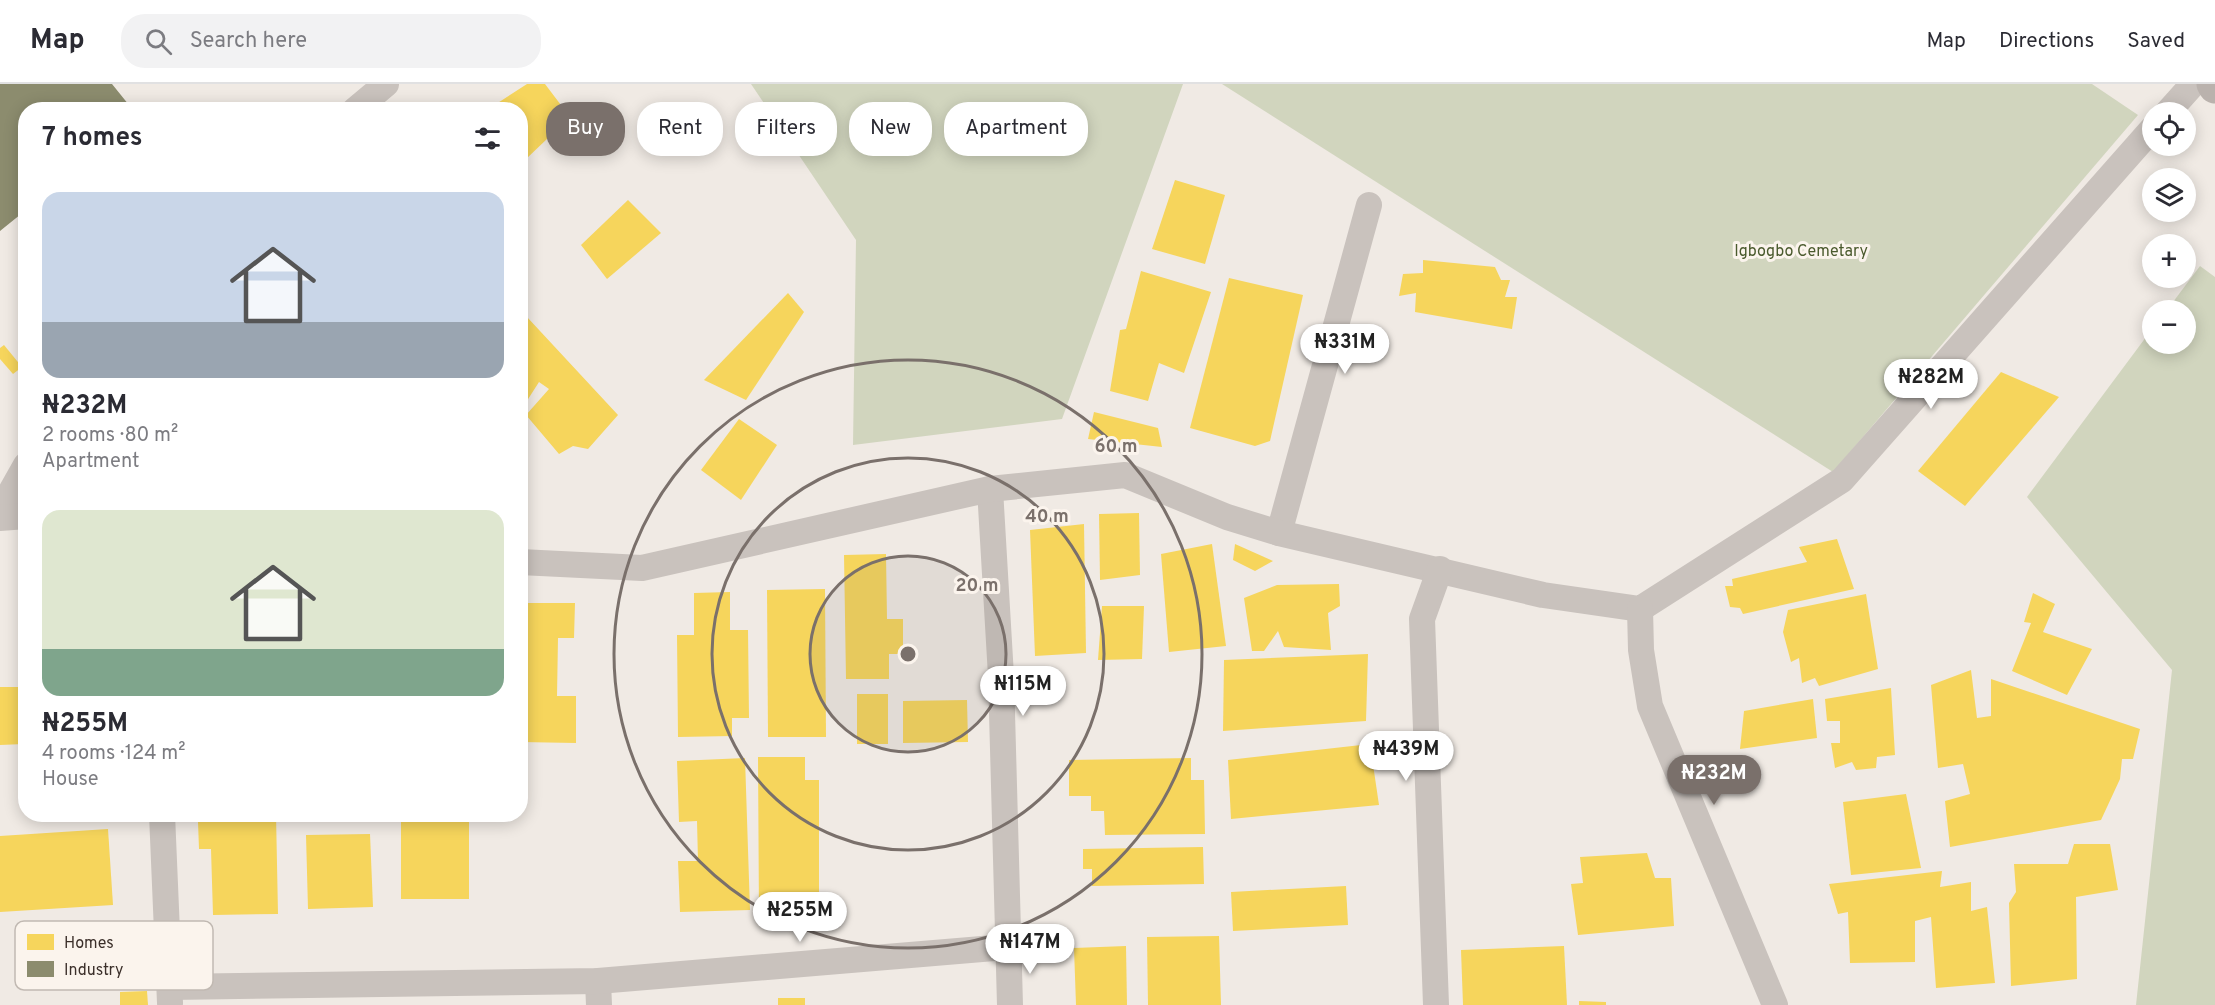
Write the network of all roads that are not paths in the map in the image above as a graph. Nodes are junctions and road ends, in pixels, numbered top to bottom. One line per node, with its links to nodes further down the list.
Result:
1 (386, 84): 3 (street)
2 (2193, 84): 4 (street)
3 (365, 102)
4 (2177, 102)
5 (2142, 140): 15 (street)
6 (1369, 205): 12 (street)
7 (18, 479): 9 (street)
8 (990, 489): 12 (street); 13 (street); 18 (street)
9 (0, 511)
10 (18, 517): 11 (street)
11 (0, 518)
12 (1280, 533): 14 (street)
13 (528, 562)
14 (1440, 569): 15 (street); 22 (street)
15 (1640, 609): 23 (street)
16 (162, 822): 17 (street)
17 (167, 921)
18 (1006, 947): 19 (street); 21 (street)
19 (599, 993): 20 (street)
20 (170, 996)
21 (1010, 1005)
22 (1436, 1005)
23 (1775, 1005)

